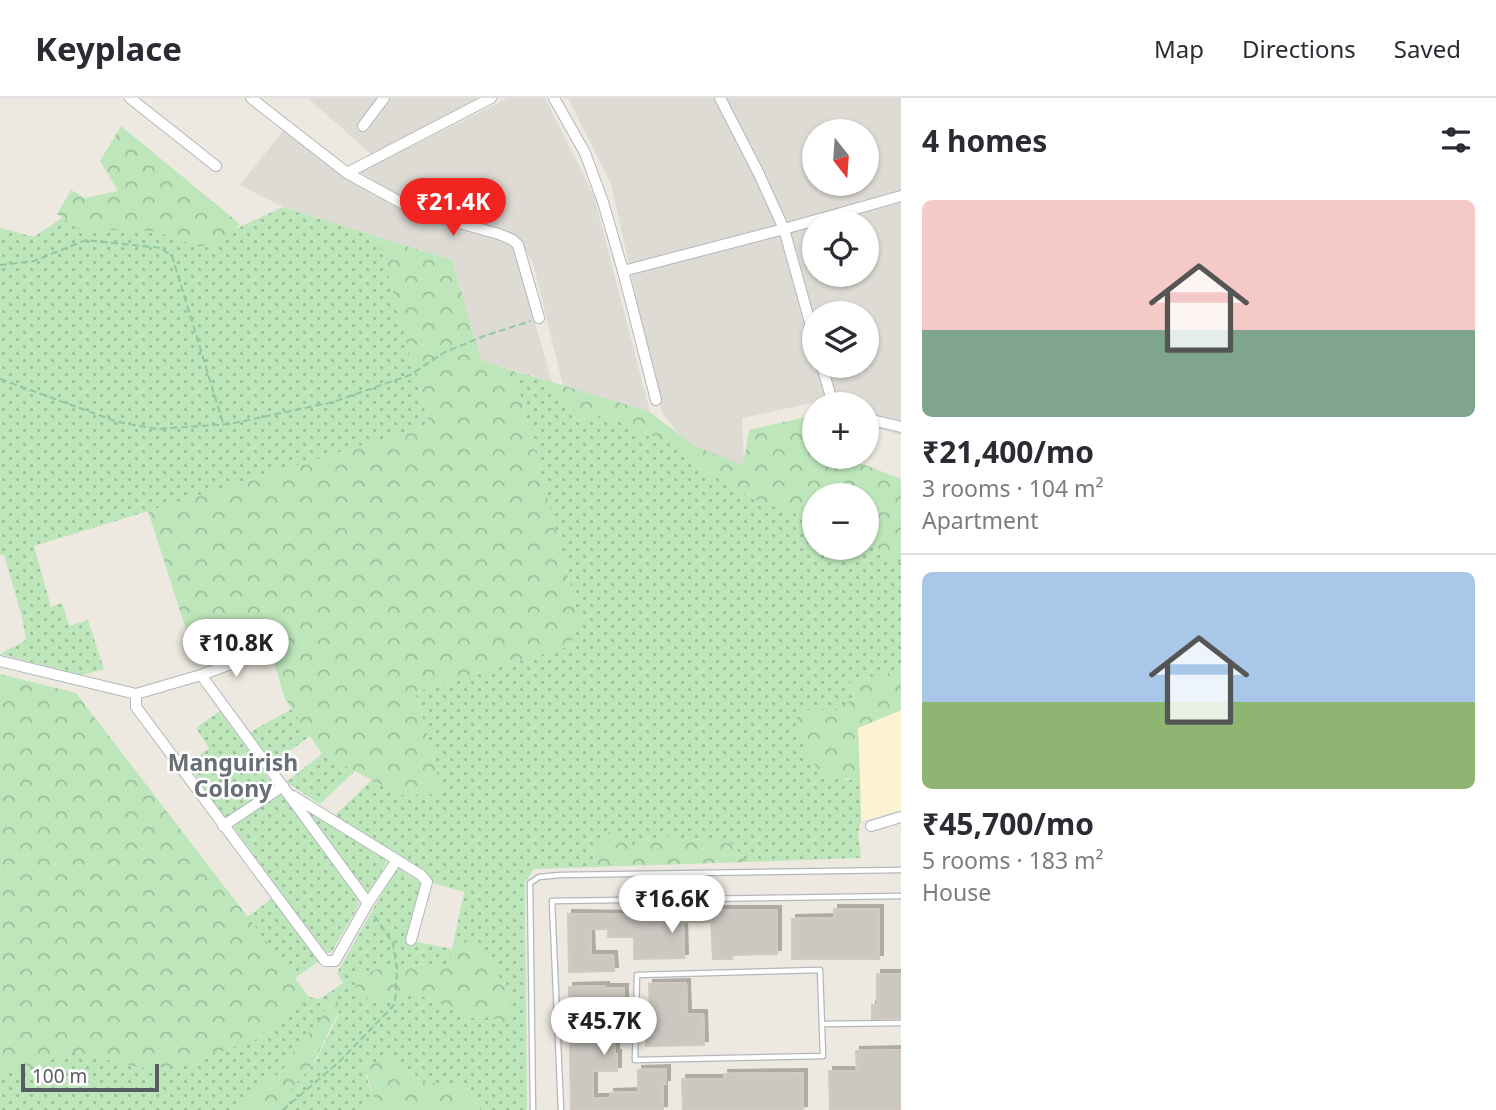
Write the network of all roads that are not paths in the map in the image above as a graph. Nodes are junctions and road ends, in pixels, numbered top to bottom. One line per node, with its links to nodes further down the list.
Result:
1 (130, 98): 8 (street)
2 (251, 98): 9 (street)
3 (384, 98): 7 (street)
4 (491, 98): 9 (street)
5 (554, 98): 12 (street)
6 (720, 98): 11 (street)
7 (363, 126)
8 (216, 166)
9 (347, 173): 14 (street)
10 (901, 196): 11 (street)
11 (784, 229): 12 (street); 13 (street)
12 (623, 271): 15 (street)
13 (804, 301)
14 (539, 318)
15 (656, 400)
16 (879, 422): 17 (street)
17 (901, 427)
18 (261, 653): 20 (street)
19 (0, 661): 21 (street)
20 (201, 675): 21 (street); 22 (street)
21 (136, 694): 24 (street)
22 (286, 790): 24 (street); 26 (street); 29 (street)
23 (901, 817): 25 (street)
24 (223, 826): 29 (street)
25 (871, 826)
26 (397, 859): 29 (street); 30 (street)
27 (901, 870): 33 (lane)
28 (901, 896): 34 (lane)
29 (368, 903)
30 (411, 940)
31 (901, 1023): 32 (lane)
32 (823, 1024): 32 (lane)
33 (533, 1110)
34 (561, 1110)

